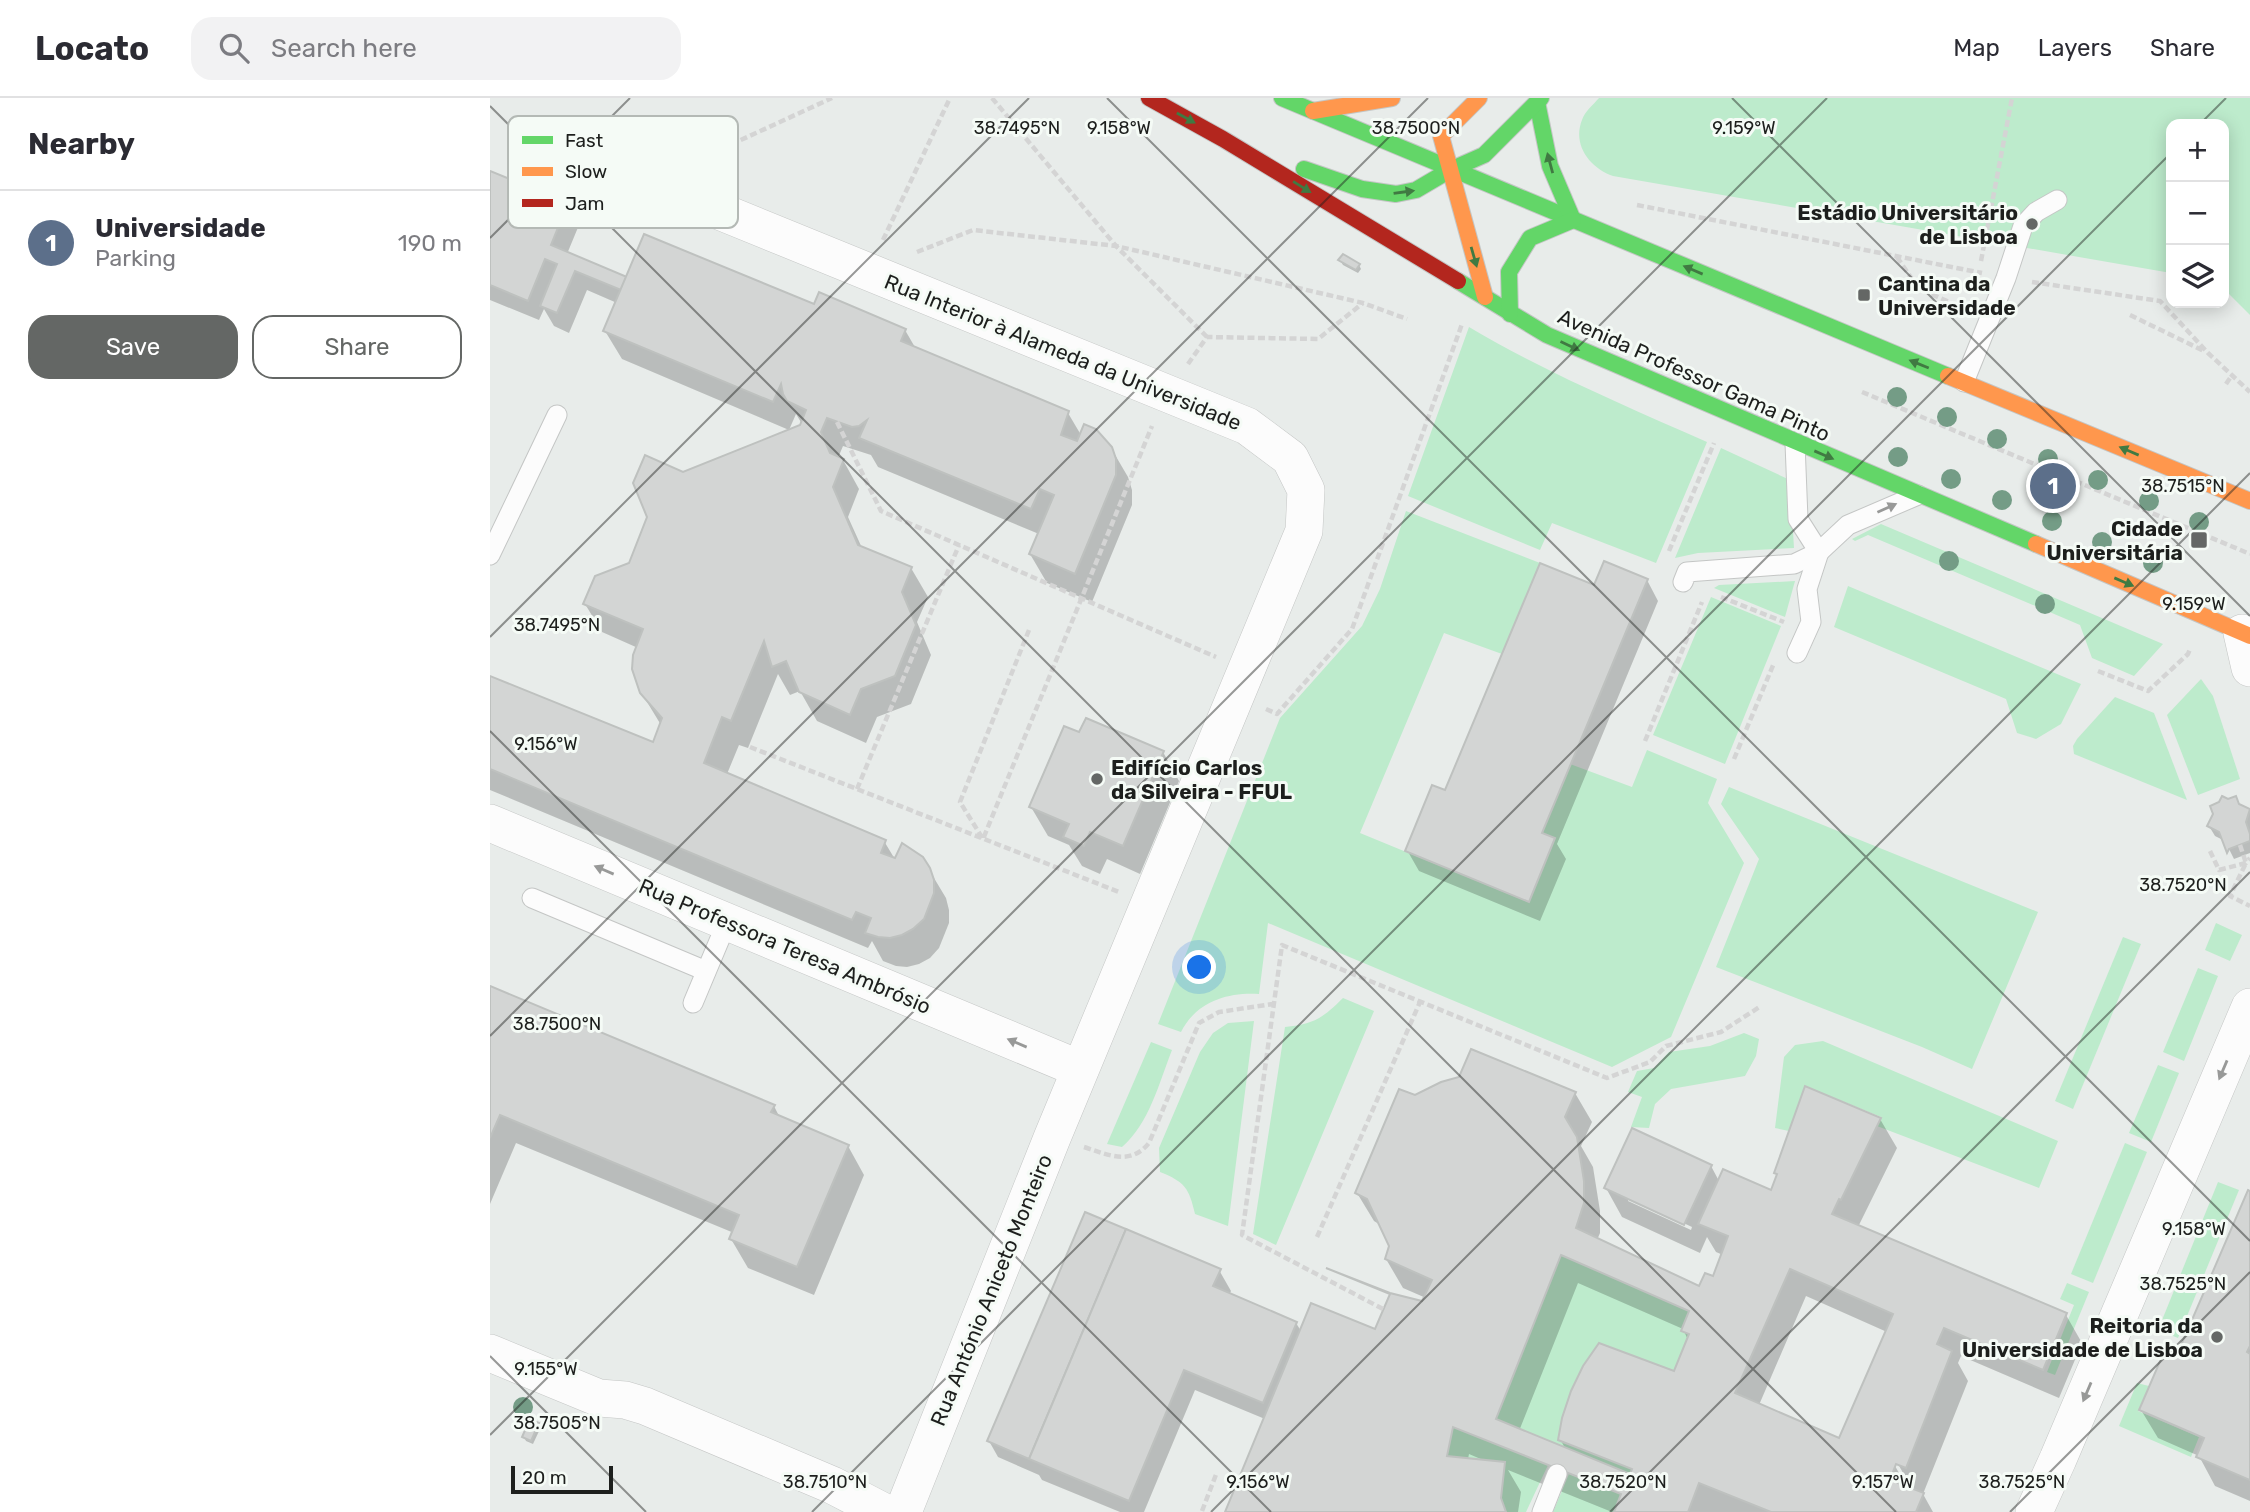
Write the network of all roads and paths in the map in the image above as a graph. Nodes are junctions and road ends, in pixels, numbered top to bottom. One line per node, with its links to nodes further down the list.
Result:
1 (832, 98): 12 (path)
2 (950, 98): 20 (path)
3 (992, 98): 18 (path)
4 (1149, 98): 11 (main road, Avenida Professor Gama Pinto, one-way to 11)
5 (1282, 98): 10 (main road)
6 (1392, 98): 10 (main road)
7 (1479, 98): 13 (main road)
8 (2012, 98): 21 (path)
9 (1539, 100): 13 (main road); 17 (main road, one-way to 9)
10 (1313, 111): 13 (main road)
11 (1223, 139): 13 (main road, one-way to 13); 23 (main road, Avenida Professor Gama Pinto, one-way to 23)
12 (738, 141)
13 (1450, 170): 17 (main road); 23 (main road, one-way to 23)
14 (2057, 200): 22 (lane)
15 (1629, 203): 19 (path)
16 (738, 219): 20 (street, Rua Interior à Alameda da Universidade)
17 (1573, 220): 27 (main road); 33 (main road, one-way to 17)
18 (1116, 246): 20 (path); 24 (path); 30 (path)
19 (1897, 256): 21 (path); 25 (path)
20 (868, 272): 37 (street, Rua Interior à Alameda da Universidade)
21 (1979, 272): 22 (path)
22 (2006, 278): 31 (path); 33 (lane)
23 (1485, 297): 27 (main road, Avenida Professor Gama Pinto)
24 (1363, 303): 29 (path); 30 (path)
25 (1960, 307)
26 (1466, 313): 59 (path)
27 (1510, 314): 38 (main road, Avenida Professor Gama Pinto, one-way to 38)
28 (2130, 315): 31 (path)
29 (1407, 319)
30 (1207, 337): 37 (path)
31 (2208, 353): 32 (path)
32 (2232, 375): 34 (path); 36 (path)
33 (1964, 382): 43 (main road, one-way to 33)
34 (2226, 384)
35 (1862, 392): 46 (path)
36 (2250, 392)
37 (1165, 394): 50 (path); 59 (street, Rua Interior à Alameda da Universidade)
38 (1727, 413): 41 (main road, Avenida Professor Gama Pinto); 48 (path)
39 (557, 415): 47 (lane)
40 (837, 422): 44 (path)
41 (1795, 443): 42 (main road, Avenida Professor Gama Pinto, one-way to 42); 45 (lane)
42 (1918, 495): 45 (lane, one-way to 42); 53 (main road, Avenida Professor Gama Pinto, one-way to 53)
43 (2250, 501)
44 (959, 545): 50 (path); 63 (path)
45 (1819, 552): 48 (lane); 55 (lane)
46 (2250, 554)
47 (490, 555)
48 (1683, 582): 49 (path)
49 (1707, 591): 51 (path); 60 (path)
50 (1081, 598): 59 (path); 65 (path)
51 (1790, 625)
52 (1029, 630): 65 (path)
53 (2246, 634): 57 (street)
54 (2191, 645): 58 (path)
55 (1797, 653)
56 (1774, 661): 62 (path)
57 (2250, 668)
58 (2098, 671)
59 (1240, 683): 71 (street, Rua Interior à Alameda da Universidade)
60 (1645, 741)
61 (750, 747): 63 (path)
62 (1734, 759)
63 (857, 790): 65 (path)
64 (490, 823): 73 (street, Rua Professora Teresa Ambrósio, one-way to 64)
65 (982, 839): 71 (path)
66 (2240, 845): 69 (path)
67 (2210, 851): 69 (path)
68 (2250, 858): 69 (path)
69 (2246, 863): 72 (path)
70 (532, 898): 74 (lane)
71 (1149, 904): 80 (street, Rua Interior à Alameda da Universidade)
72 (2250, 906)
73 (727, 922): 74 (lane); 80 (street, Rua Professora Teresa Ambrósio, one-way to 73)
74 (706, 971): 76 (lane)
75 (1420, 1002): 77 (path); 78 (path); 82 (path)
76 (693, 1003)
77 (1273, 1004): 81 (path); 83 (path)
78 (1761, 1006)
79 (2250, 1007): 91 (street, one-way to 91)
80 (1080, 1069): 81 (street, Rua António Aniceto Monteiro)
81 (1052, 1138): 89 (street, Rua António Aniceto Monteiro)
82 (1317, 1237)
83 (1383, 1309)
84 (490, 1353): 88 (street)
85 (1217, 1472): 87 (path)
86 (1557, 1474): 90 (lane)
87 (1202, 1511)
88 (884, 1512)
89 (903, 1512)
90 (1542, 1512)
91 (2034, 1512)

